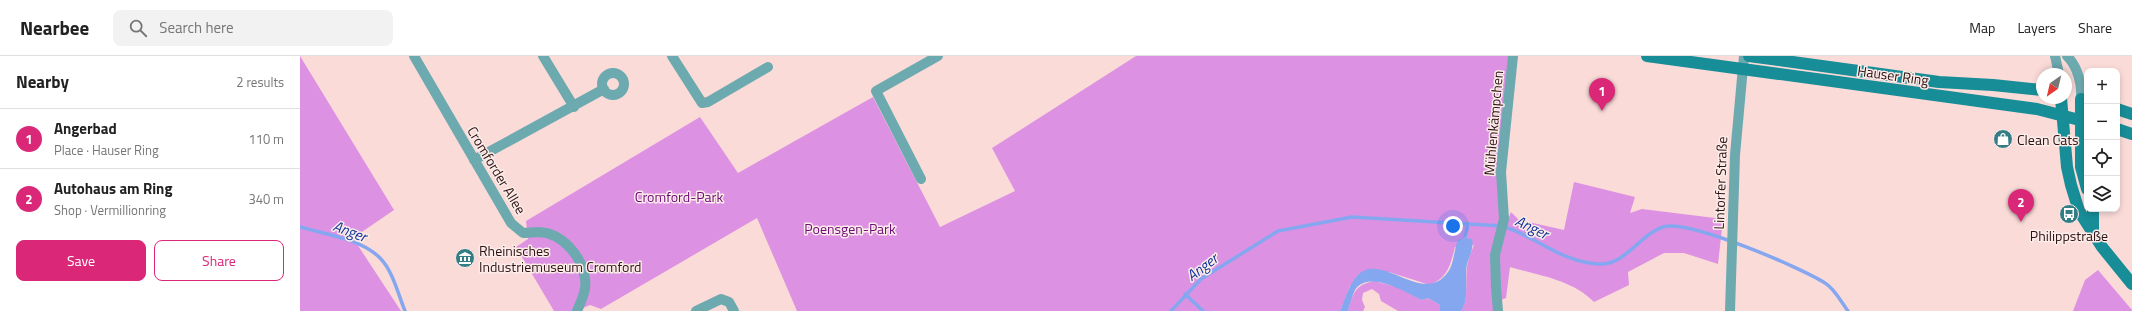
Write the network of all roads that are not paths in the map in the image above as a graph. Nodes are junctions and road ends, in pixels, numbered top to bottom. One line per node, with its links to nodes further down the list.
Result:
1 (414, 56): 24 (street, Cromforder Allee)
2 (543, 56): 19 (street)
3 (672, 56): 11 (street)
4 (938, 56): 26 (street)
5 (1513, 56): 33 (street, Mühlenkämpchen)
6 (1647, 56): 13 (main road, Hauser Ring)
7 (1744, 56): 13 (street, Lintorfer Straße)
8 (1749, 56): 15 (main road, Hauser Ring)
9 (2055, 56): 12 (street)
10 (2067, 56): 17 (street)
11 (768, 67)
12 (2058, 68)
13 (1741, 69): 22 (main road, Hauser Ring); 34 (street, Lintorfer Straße)
14 (604, 89): 19 (street)
15 (2036, 89)
16 (2072, 97): 17 (main road)
17 (2084, 100): 23 (main road)
18 (2061, 104): 22 (main road)
19 (574, 107): 24 (street)
20 (2120, 110): 21 (main road)
21 (2132, 114)
22 (2062, 116): 23 (main road, Hauser Ring); 28 (main road)
23 (2083, 121): 25 (main road)
24 (474, 160): 30 (street, Cromforder Allee)
25 (2084, 178)
26 (921, 179)
27 (2092, 212): 28 (main road)
28 (2093, 230): 29 (main road)
29 (2132, 284)
30 (577, 311)
31 (696, 311): 32 (street)
32 (734, 311)
33 (1498, 311)
34 (1730, 311)

